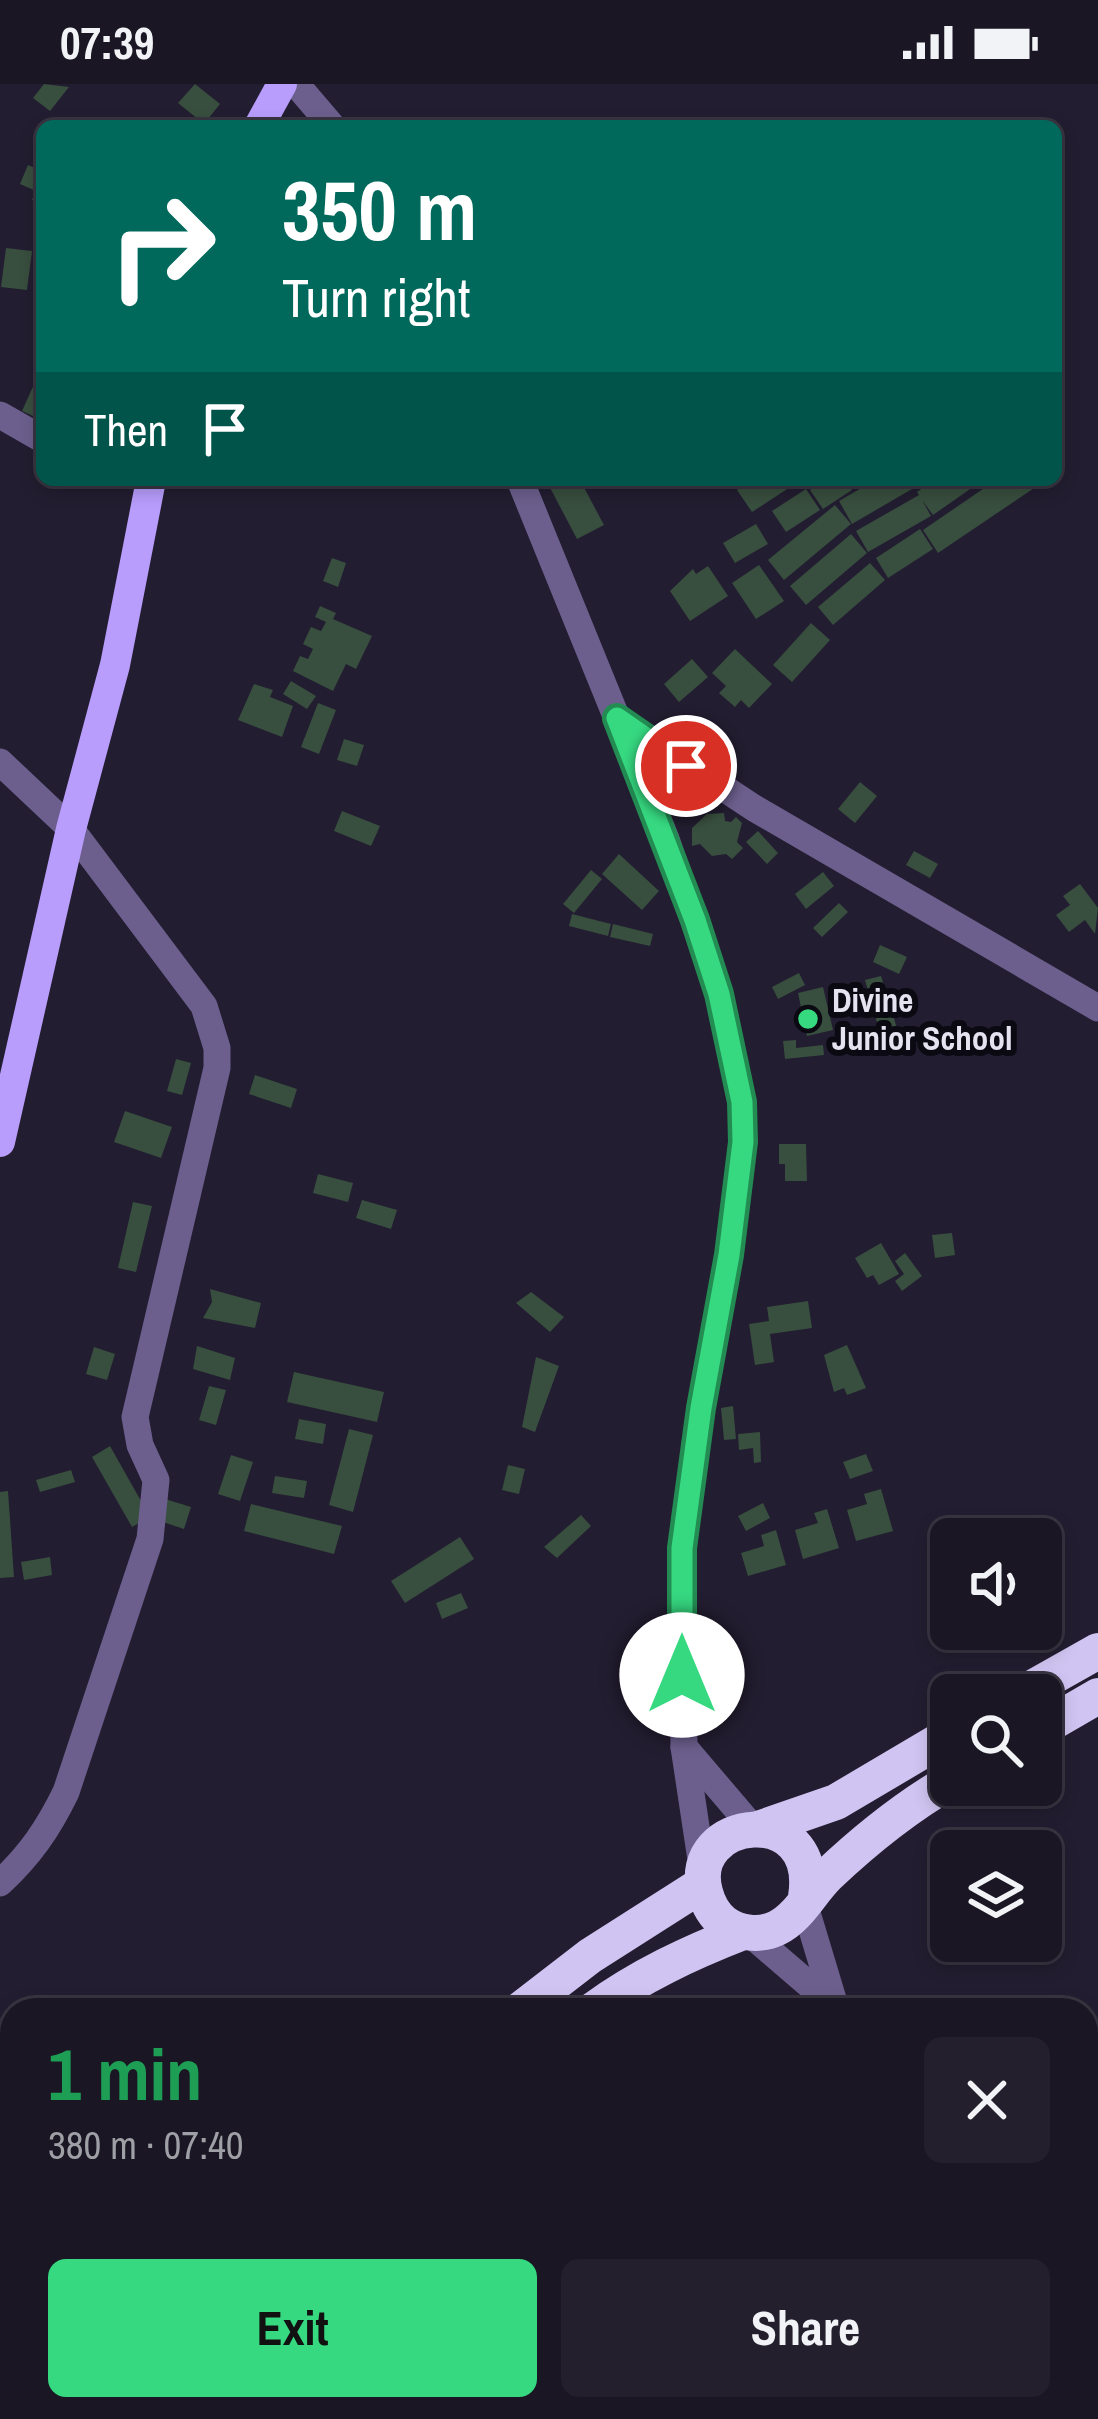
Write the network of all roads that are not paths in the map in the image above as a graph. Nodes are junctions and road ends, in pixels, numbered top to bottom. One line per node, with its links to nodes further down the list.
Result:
1 (282, 84): 3 (main road)
2 (296, 84): 4 (street)
3 (262, 120)
4 (327, 120)
5 (0, 416): 6 (street)
6 (36, 436)
7 (143, 486): 11 (main road)
8 (522, 486): 9 (street)
9 (617, 718): 12 (street); 19 (street)
10 (0, 762): 11 (street)
11 (71, 830): 13 (main road); 23 (street)
12 (1098, 1008)
13 (0, 1142)
14 (1098, 1651): 15 (highway)
15 (1057, 1674)
16 (1098, 1696): 17 (highway)
17 (1062, 1717)
18 (930, 1746): 21 (highway)
19 (684, 1747): 21 (street); 22 (street)
20 (930, 1793): 24 (highway)
21 (758, 1828): 22 (highway); 24 (highway)
22 (703, 1878): 25 (highway); 26 (highway)
23 (0, 1883)
24 (805, 1900): 25 (highway); 29 (street)
25 (746, 1932): 27 (highway); 28 (street)
26 (536, 1998)
27 (611, 1998)
28 (824, 1998)
29 (833, 1998)

